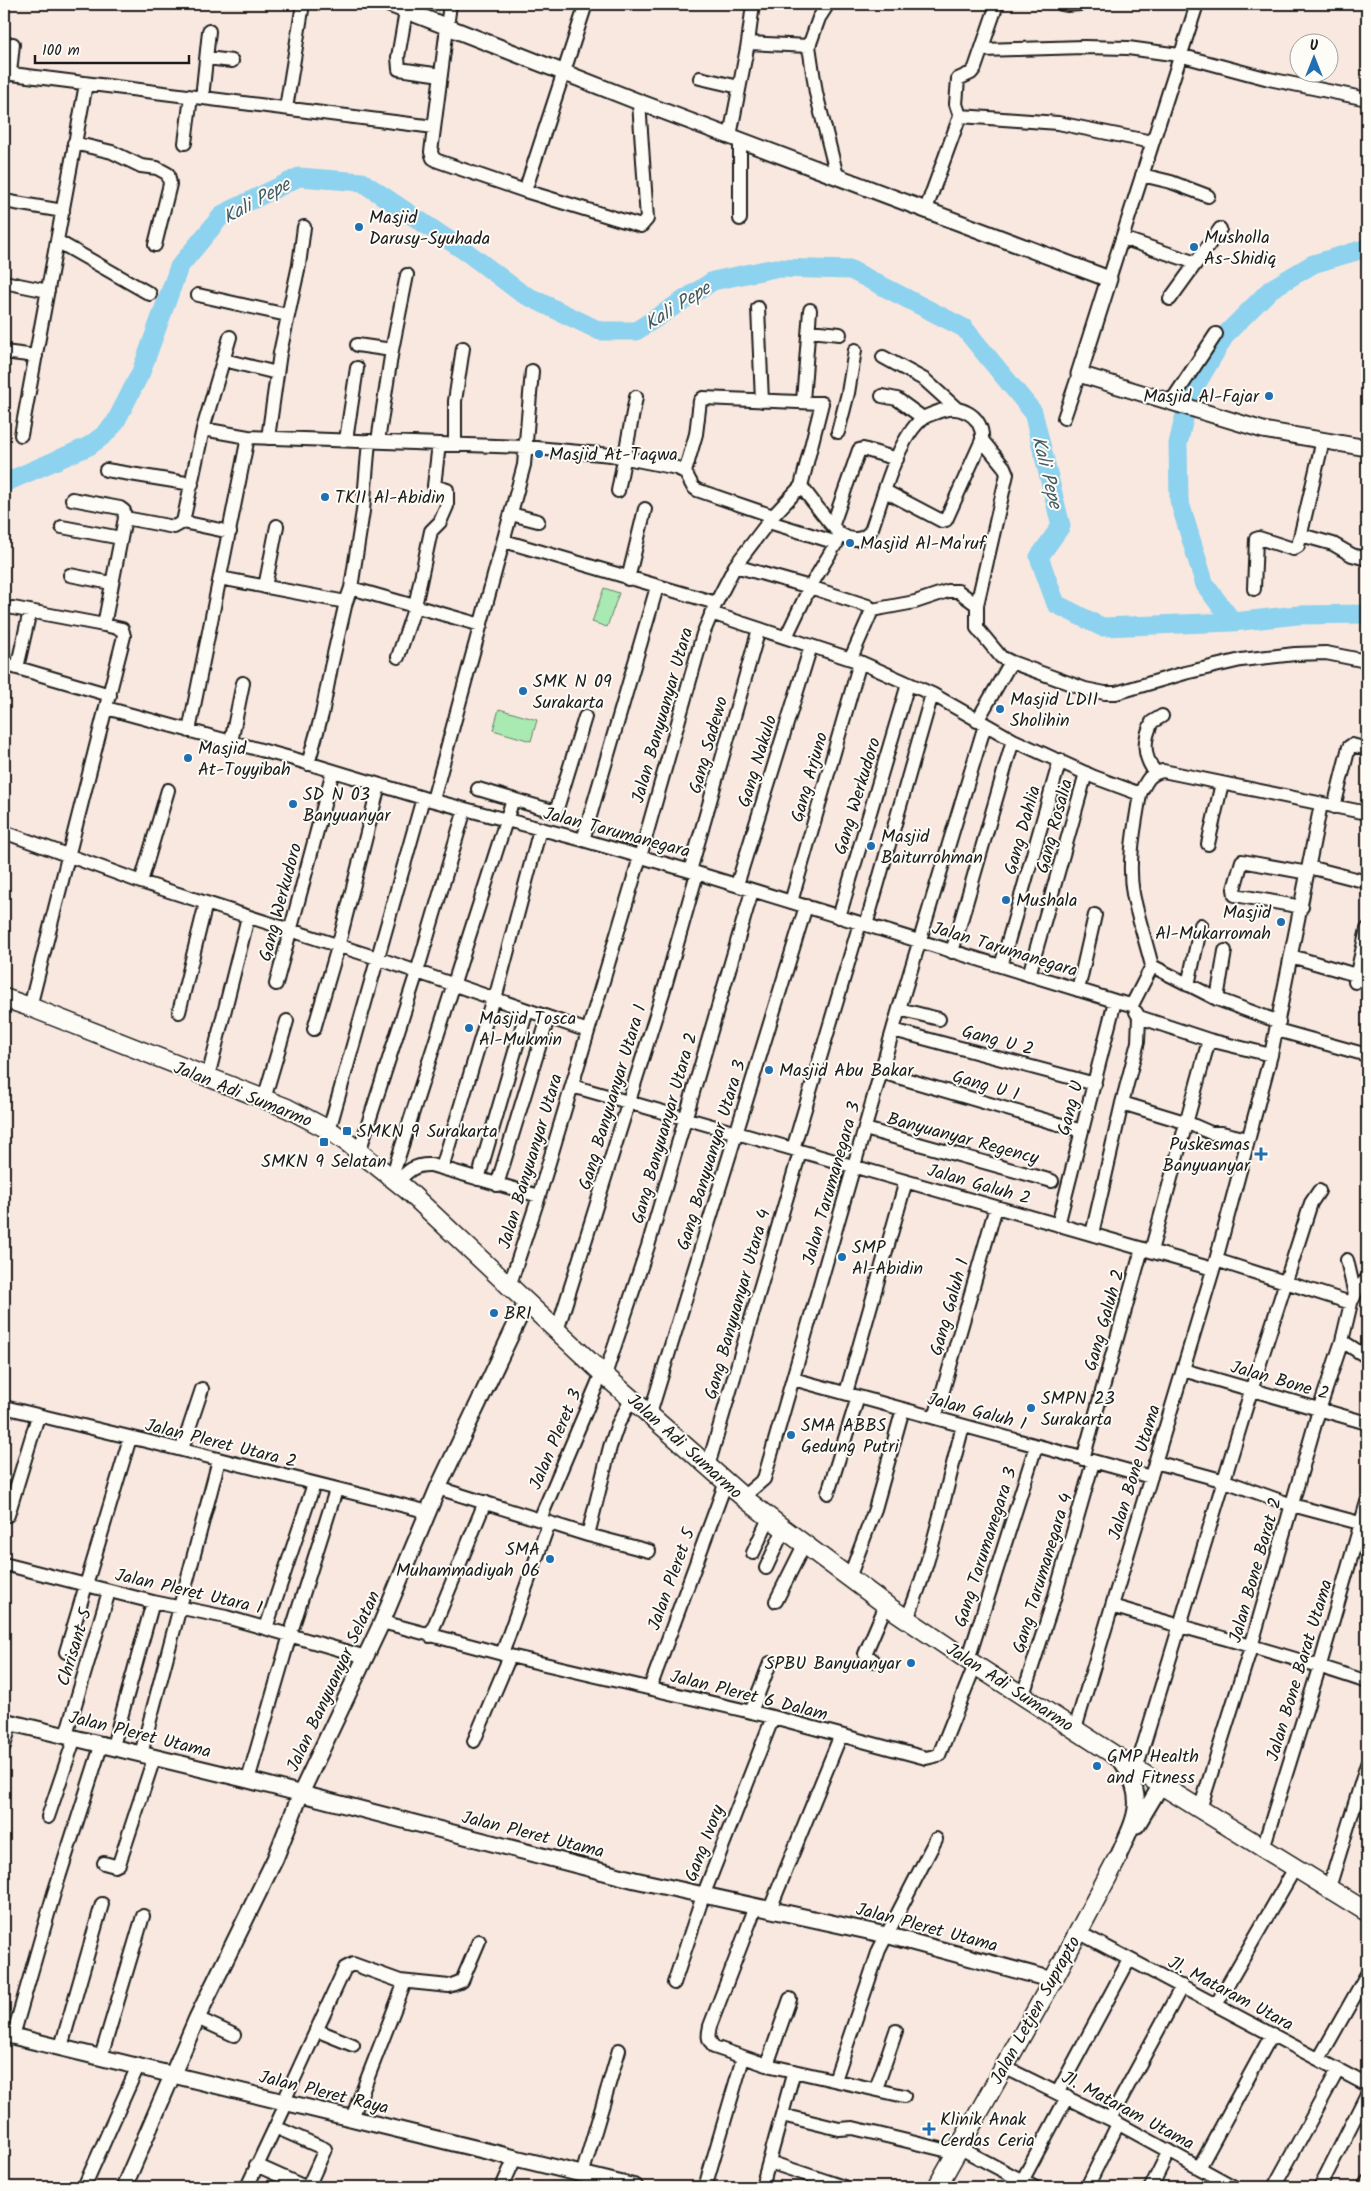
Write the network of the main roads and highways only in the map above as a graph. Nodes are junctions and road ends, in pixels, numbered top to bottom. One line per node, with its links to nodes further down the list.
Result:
1 (4, 998): 3 (main road, Jalan Adi Sumarmo)
2 (1118, 1859): 4 (main road, Jalan Letjen Suprapto)
3 (1367, 1912)
4 (937, 2187)

